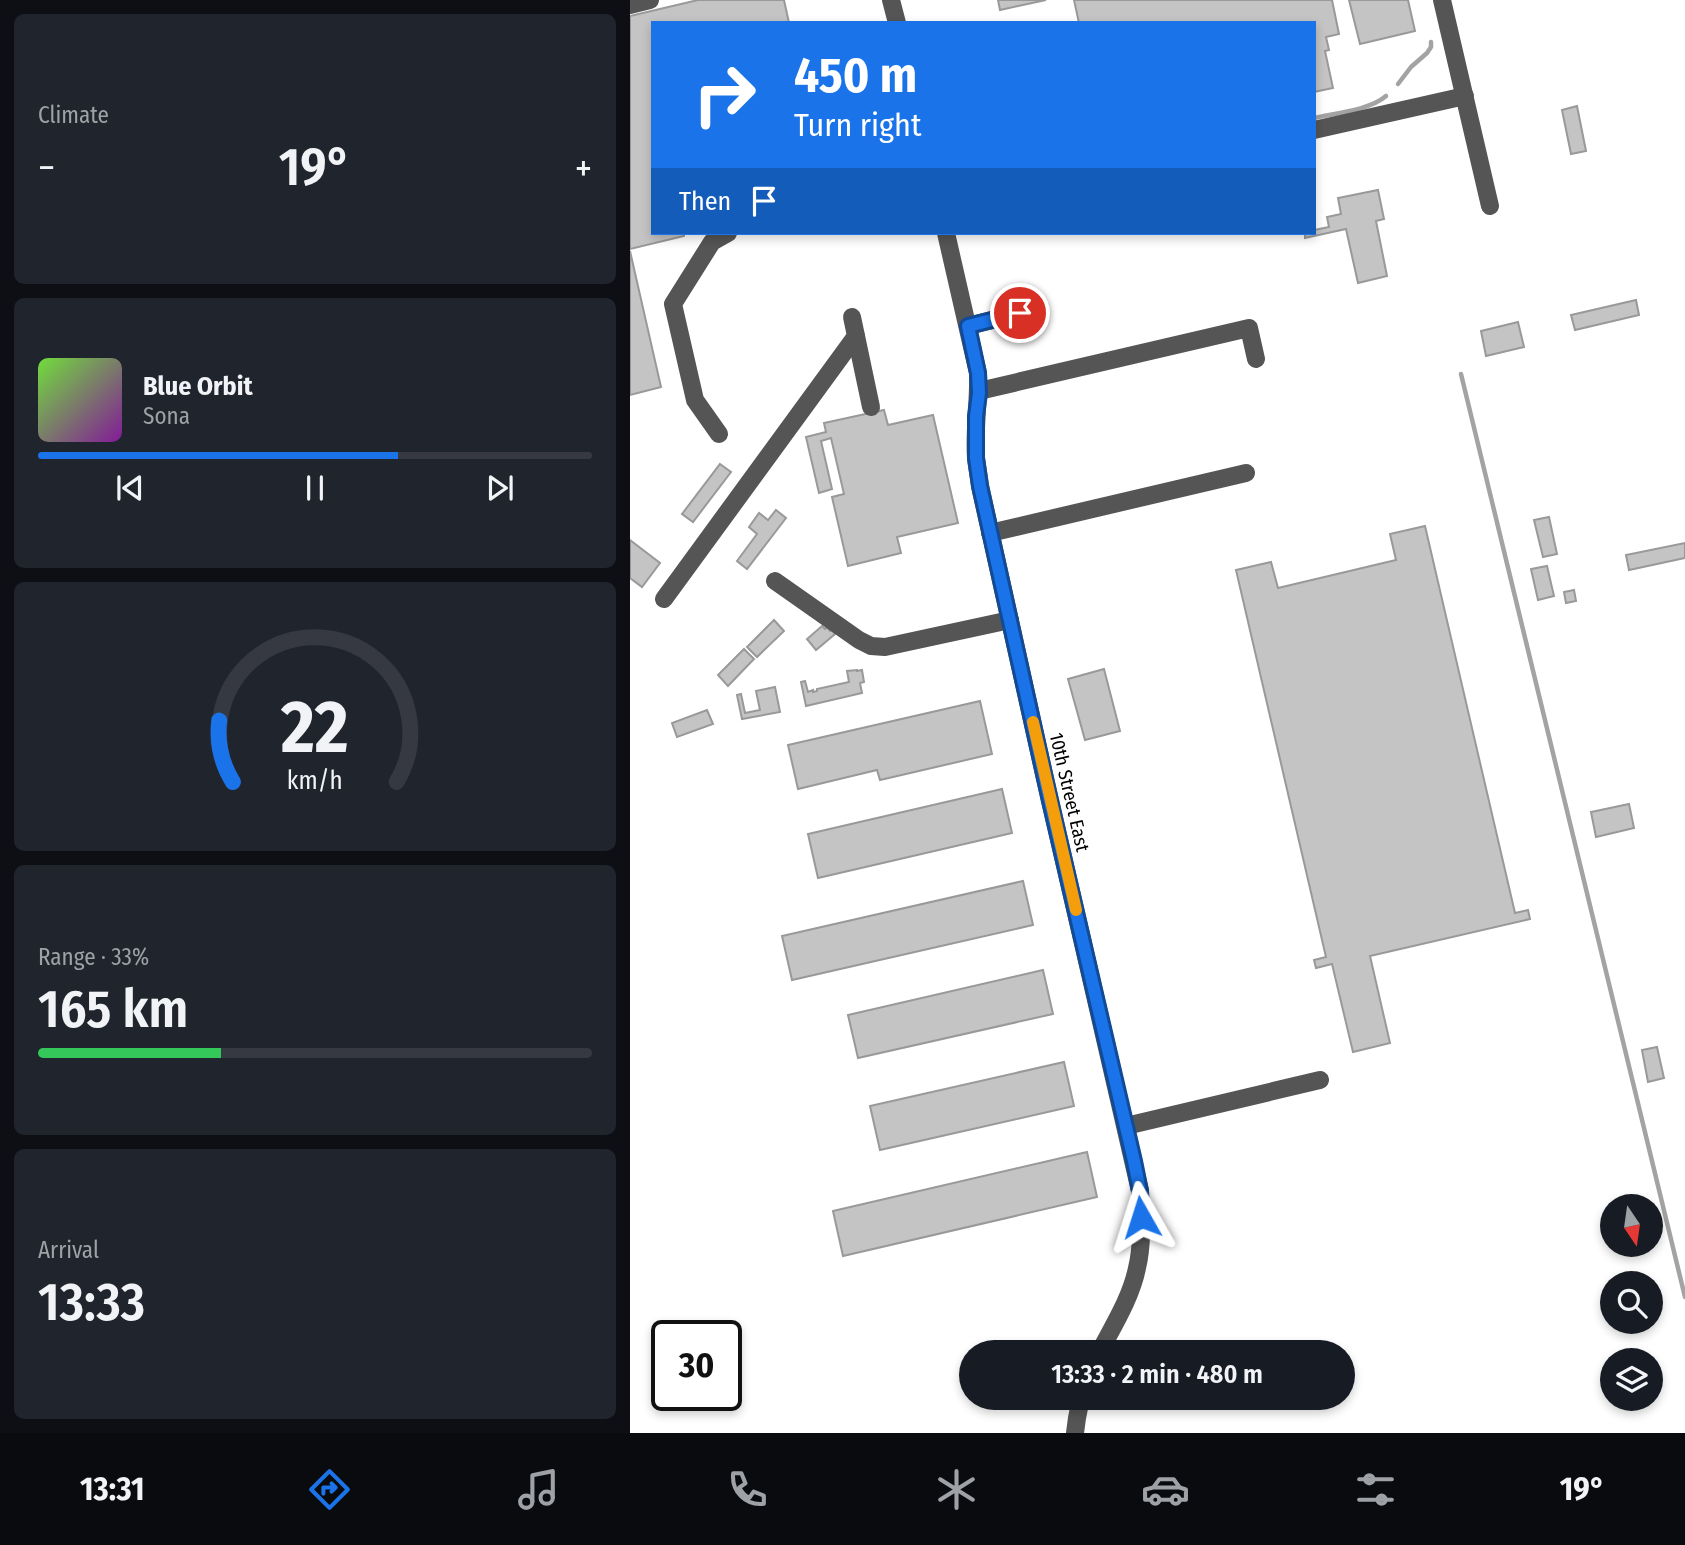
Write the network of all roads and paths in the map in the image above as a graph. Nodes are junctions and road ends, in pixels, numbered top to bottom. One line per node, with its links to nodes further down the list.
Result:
1 (650, 0): 4 (street)
2 (891, 0): 5 (street)
3 (1443, 0): 6 (street)
4 (630, 5)
5 (896, 21)
6 (1465, 96): 7 (street); 8 (street)
7 (1316, 131)
8 (1490, 206)
9 (724, 235): 18 (street)
10 (946, 235): 13 (street, 10th Street East)
11 (1040, 308): 13 (street)
12 (852, 317): 14 (street)
13 (968, 326): 16 (street, 10th Street East)
14 (856, 336): 17 (street); 22 (street)
15 (1256, 359): 16 (street)
16 (979, 391): 20 (street, 10th Street East)
17 (871, 407)
18 (719, 434)
19 (1246, 473): 20 (street)
20 (990, 533): 23 (street, 10th Street East)
21 (775, 581): 23 (street)
22 (664, 599)
23 (1010, 620): 25 (street, 10th Street East)
24 (1320, 1080): 25 (street)
25 (1126, 1126): 26 (street, 10th Street East)
26 (1106, 1340)
27 (1079, 1410): 28 (street)
28 (1075, 1433)

